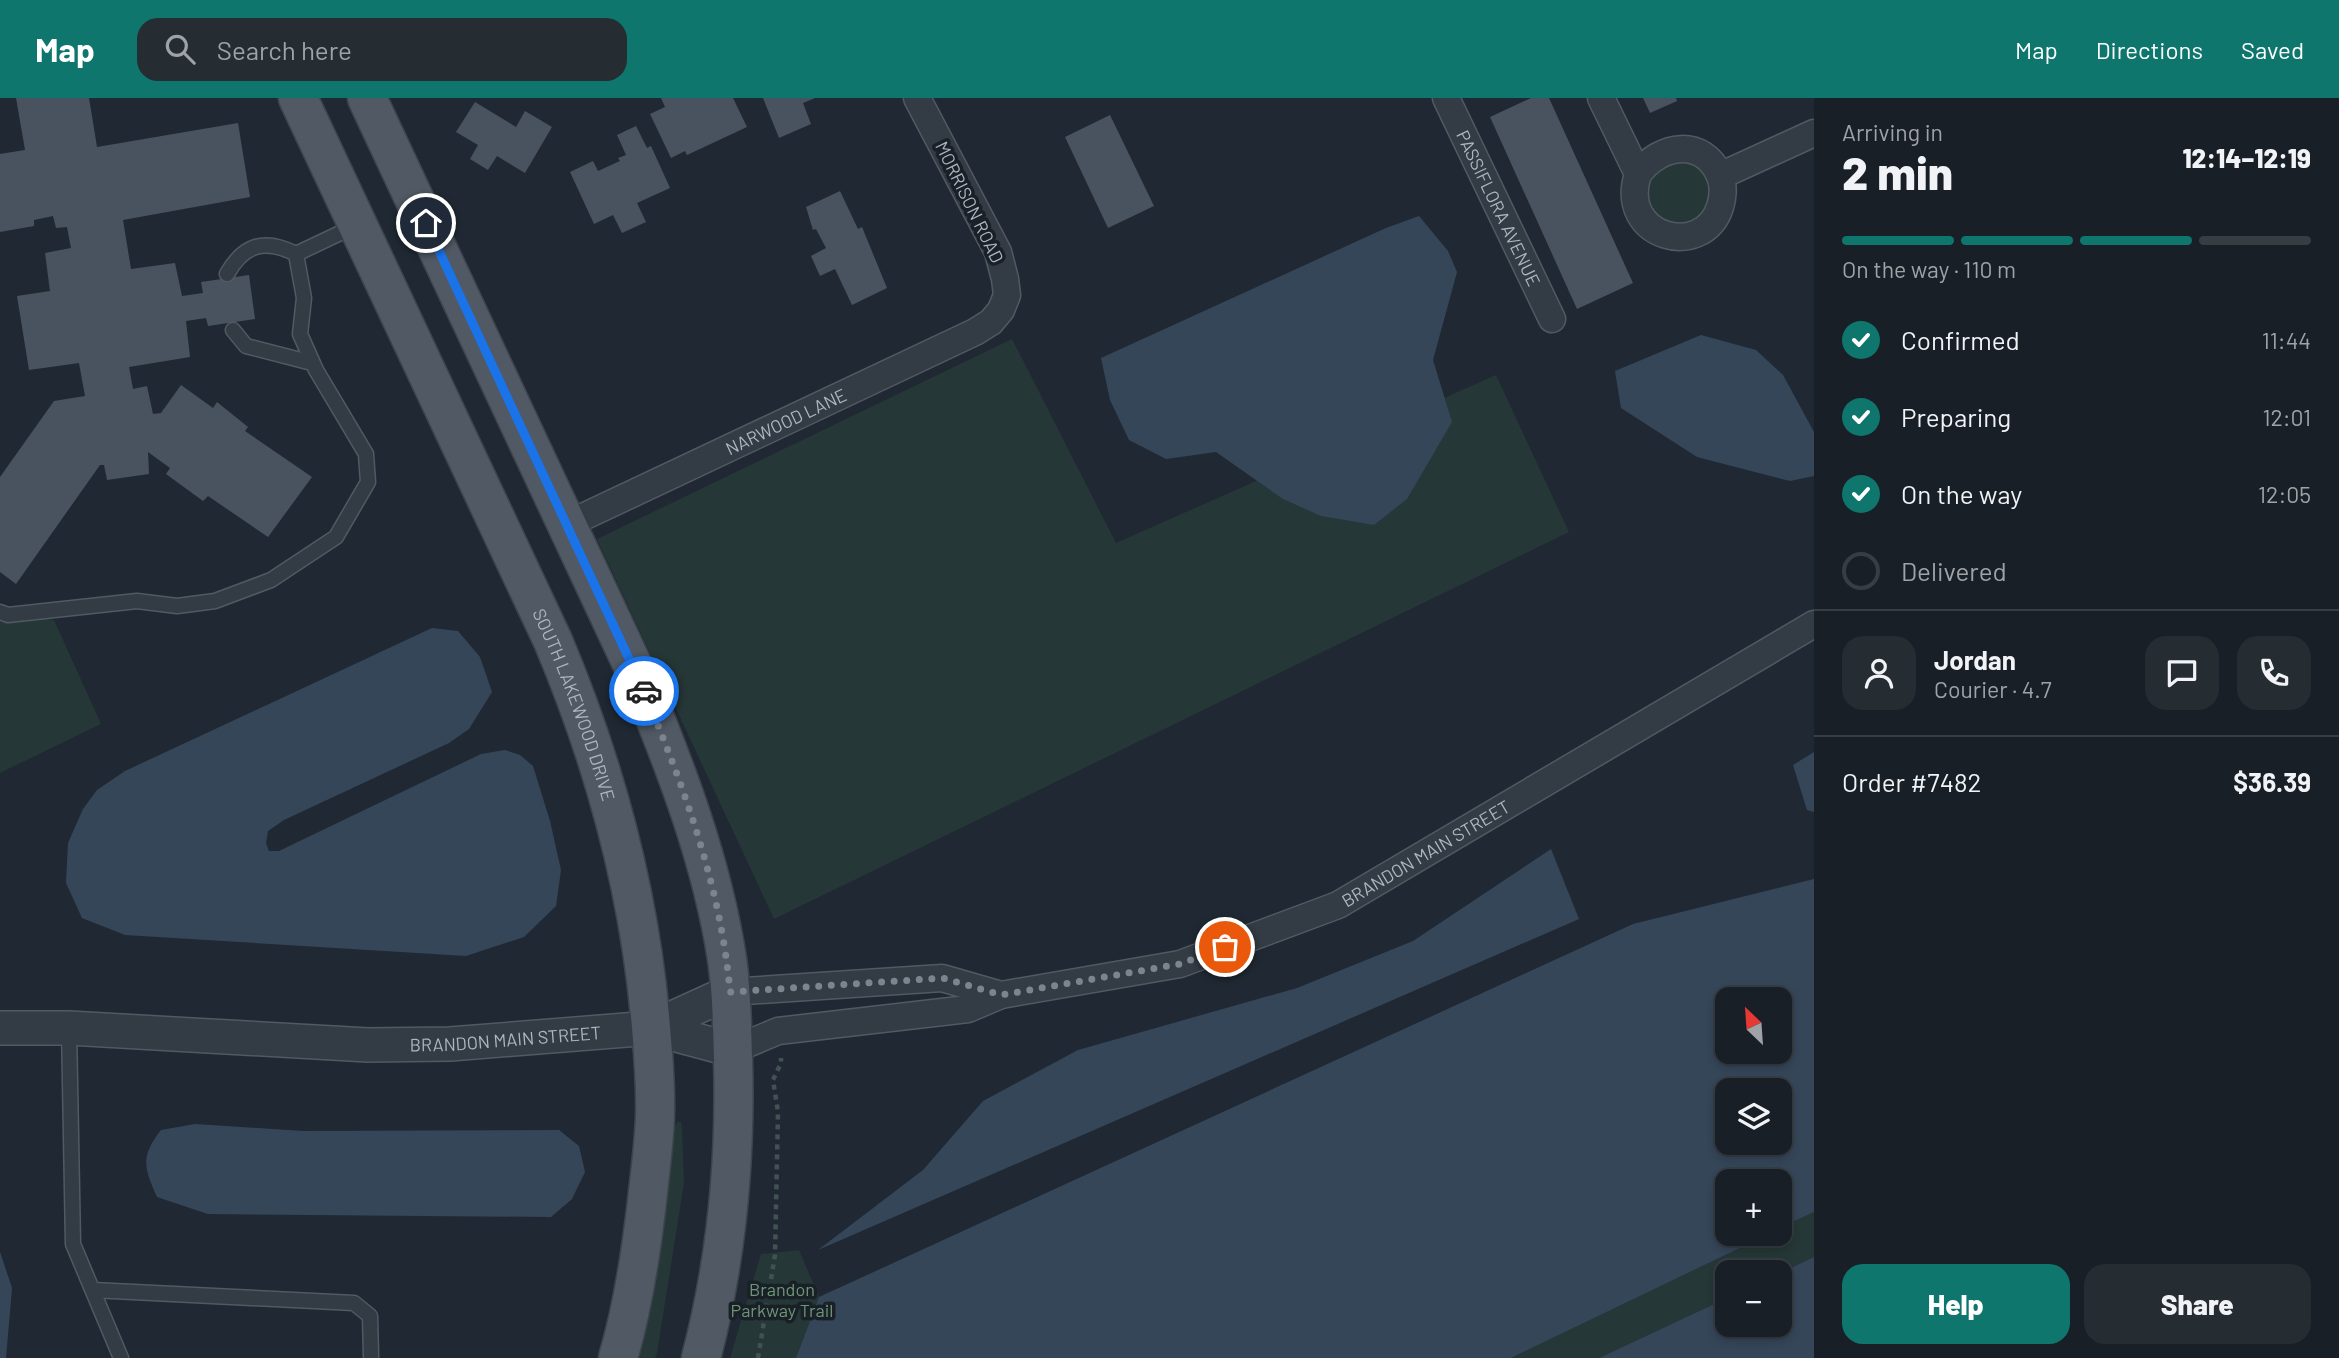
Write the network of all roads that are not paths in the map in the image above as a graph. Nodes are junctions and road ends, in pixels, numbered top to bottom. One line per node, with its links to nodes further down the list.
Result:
1 (298, 98): 9 (main road, SOUTH LAKEWOOD DRIVE)
2 (367, 98): 16 (main road)
3 (917, 98): 12 (street, MORRISON ROAD)
4 (1446, 98): 13 (street, PASSIFLORA AVENUE)
5 (1601, 98): 7 (street)
6 (1814, 133): 8 (street)
7 (1638, 174): 8 (street); 8 (street)
8 (1720, 176)
9 (357, 225): 10 (lane); 23 (main road, SOUTH LAKEWOOD DRIVE)
10 (296, 254): 11 (lane); 15 (lane)
11 (227, 274)
12 (1001, 310): 16 (street, NARWOOD LANE)
13 (1552, 319)
14 (233, 330): 15 (lane)
15 (312, 363): 17 (lane)
16 (566, 524): 19 (main road)
17 (0, 612)
18 (1814, 624): 20 (street, BRANDON MAIN STREET)
19 (730, 992): 20 (street, BRANDON MAIN STREET); 23 (street, BRANDON MAIN STREET); 24 (main road)
20 (1001, 995): 24 (street, BRANDON MAIN STREET)
21 (0, 1028): 22 (street, BRANDON MAIN STREET)
22 (69, 1028): 23 (street, BRANDON MAIN STREET); 25 (lane)
23 (651, 1028): 24 (street); 28 (main road, SOUTH LAKEWOOD DRIVE)
24 (733, 1050): 29 (main road)
25 (93, 1290): 26 (lane); 27 (lane)
26 (371, 1356)
27 (121, 1358)
28 (618, 1358)
29 (701, 1358)

